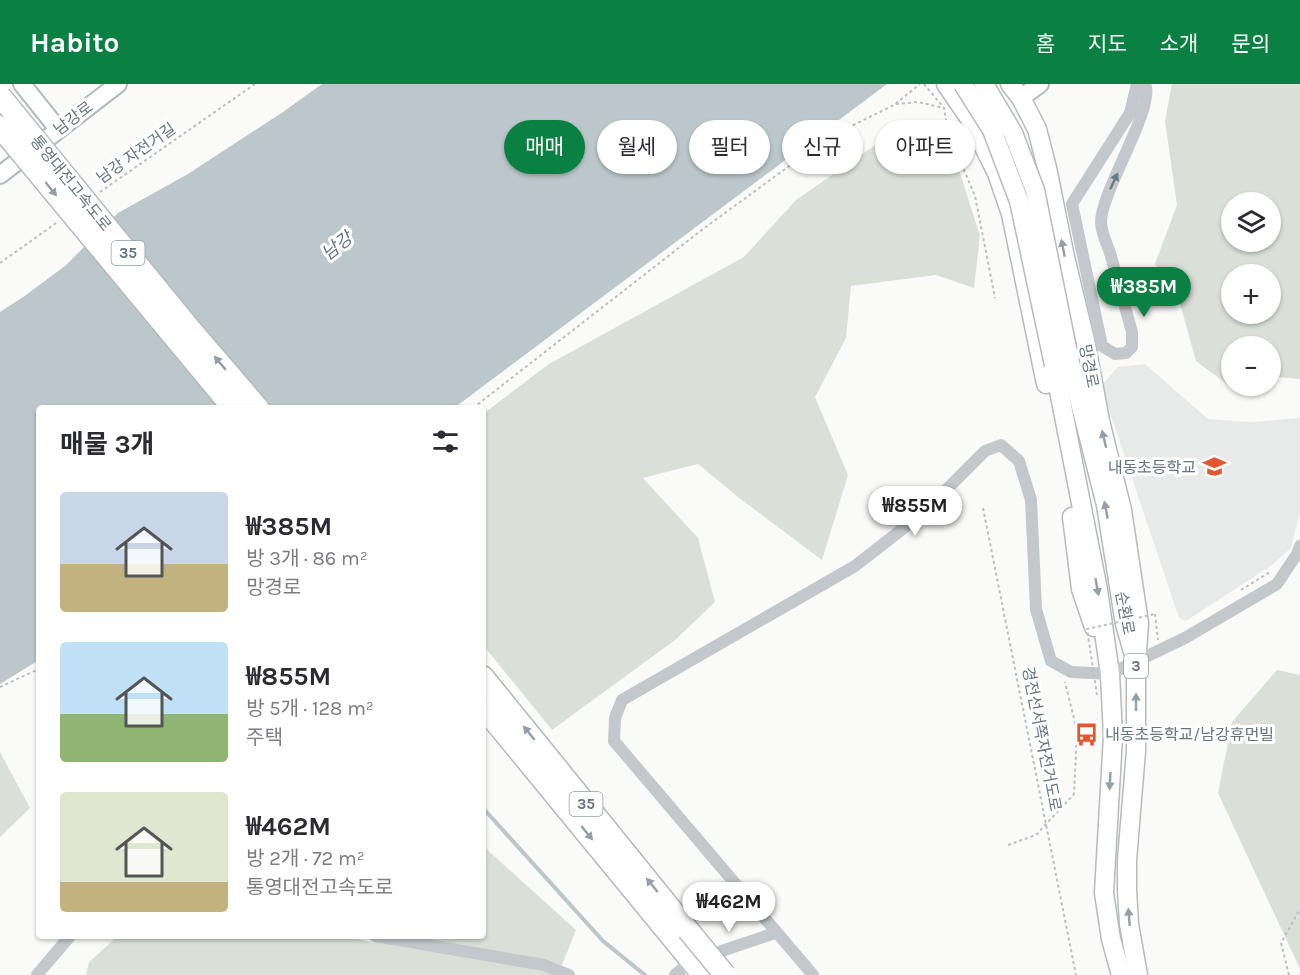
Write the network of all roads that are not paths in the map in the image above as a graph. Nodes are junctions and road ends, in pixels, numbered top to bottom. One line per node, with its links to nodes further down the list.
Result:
1 (22, 84): 13 (street)
2 (118, 84): 13 (street, 남강로)
3 (946, 84): 11 (main road)
4 (963, 84): 15 (main road, 3, bridge)
5 (984, 84): 15 (main road, 3, bridge)
6 (1040, 84): 9 (street)
7 (1137, 84): 8 (street, one-way to 8)
8 (1145, 84)
9 (1015, 91): 11 (main road); 19 (main road, 망경로, one-way to 9)
10 (0, 96): 17 (highway, 통영대전고속도로 / 35, one-way to 10, bridge)
11 (970, 119): 20 (main road)
12 (0, 127): 16 (highway, 통영대전고속도로 / 35, one-way to 16, bridge)
13 (58, 129): 14 (street, 남강로)
14 (0, 175)
15 (1062, 364): 19 (main road, 순환로 / 3, one-way to 15); 20 (main road, 순환로 / 3, one-way to 20)
16 (231, 405)
17 (255, 405)
18 (1300, 546): 19 (street)
19 (1136, 662): 20 (street); 34 (main road, 순환로 / 3, one-way to 19)
20 (1110, 674): 23 (street); 33 (main road, 순환로 / 3, one-way to 33)
21 (486, 681): 24 (highway, 35, one-way to 21)
22 (486, 710): 24 (highway, 35, one-way to 24)
23 (776, 933): 27 (street); 32 (street)
24 (681, 934): 27 (highway, 35); 31 (highway, 35, bridge)
25 (67, 939): 28 (street)
26 (392, 939): 29 (street)
27 (697, 968): 30 (street)
28 (37, 975)
29 (569, 975)
30 (675, 975)
31 (725, 975)
32 (813, 975)
33 (1121, 975)
34 (1138, 975)

